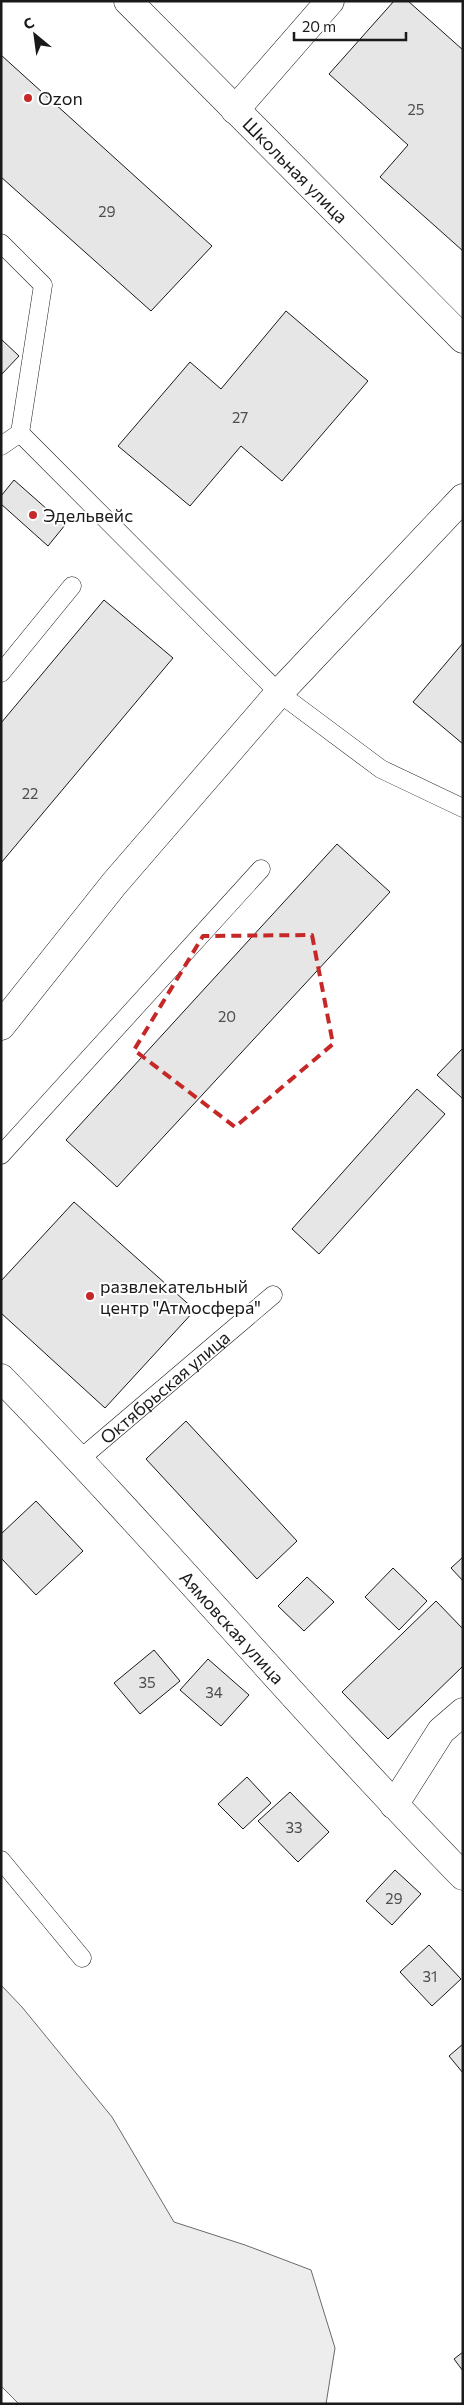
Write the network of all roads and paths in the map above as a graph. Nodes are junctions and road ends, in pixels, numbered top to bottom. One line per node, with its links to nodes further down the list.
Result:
1 (128, 1): 3 (street, Школьная улица)
2 (330, 1): 3 (street)
3 (234, 110): 5 (street, Школьная улица)
4 (1, 243): 6 (lane)
5 (458, 326)
6 (20, 433): 7 (lane); 11 (lane)
7 (1, 446)
8 (463, 498): 11 (street)
9 (72, 586): 10 (lane)
10 (1, 673)
11 (280, 693): 12 (lane); 14 (street)
12 (463, 808)
13 (261, 869): 15 (lane)
14 (1, 1026)
15 (1, 1155)
16 (273, 1295): 18 (lane, Октябрьская улица)
17 (1, 1378): 18 (street, Аямовская улица)
18 (80, 1459): 20 (street, Аямовская улица)
19 (463, 1712): 20 (street)
20 (394, 1806): 22 (street, Аямовская улица)
21 (1, 1860): 23 (lane)
22 (463, 1876)
23 (82, 1958)

